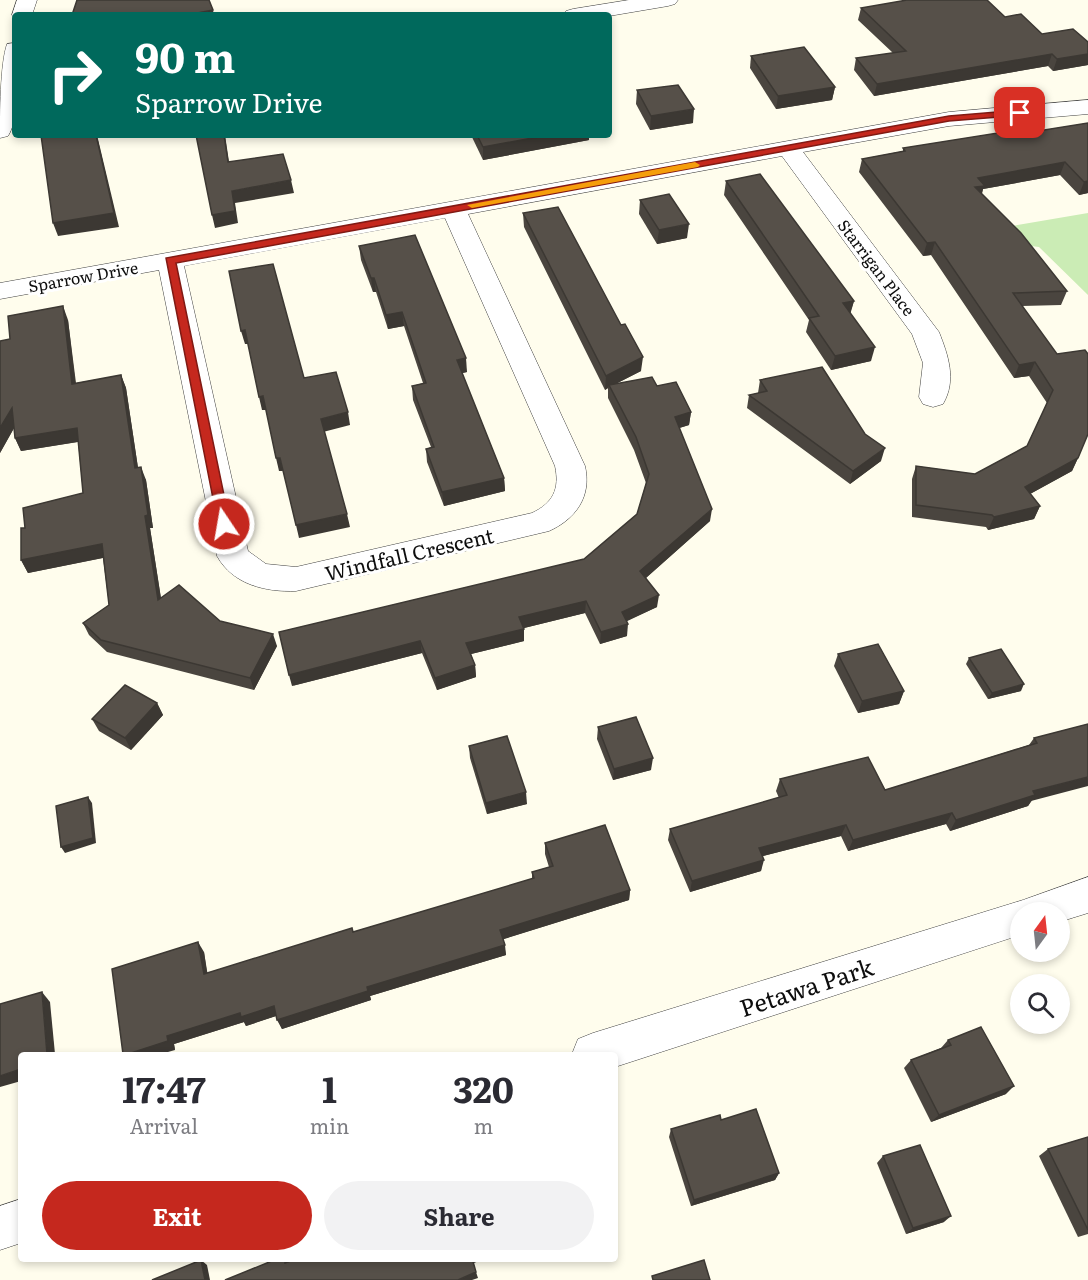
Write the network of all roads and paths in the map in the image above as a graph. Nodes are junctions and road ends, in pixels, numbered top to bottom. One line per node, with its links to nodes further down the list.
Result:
1 (668, 0): 2 (street)
2 (592, 12)
3 (12, 78): 4 (street)
4 (10, 98): 6 (street)
5 (1088, 107): 7 (street, Sparrow Drive)
6 (0, 131)
7 (788, 148): 8 (street, Sparrow Drive); 11 (street, Starrigan Place)
8 (453, 208): 9 (street, Sparrow Drive); 9 (street, Windfall Crescent)
9 (170, 260): 10 (street, Sparrow Drive)
10 (0, 291)
11 (933, 397)
12 (1088, 896): 13 (street)
13 (1069, 902)
14 (1010, 920): 15 (street, Petawa Park)
15 (599, 1052)
16 (18, 1222): 17 (street)
17 (0, 1228)

